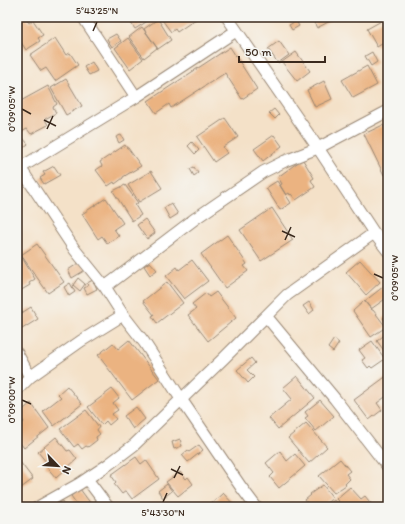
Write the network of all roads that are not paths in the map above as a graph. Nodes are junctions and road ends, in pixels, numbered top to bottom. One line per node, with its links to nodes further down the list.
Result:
1 (83, 17): 4 (street)
2 (227, 17): 3 (street)
3 (236, 31): 4 (street); 6 (street)
4 (136, 97): 7 (street)
5 (388, 111): 6 (street)
6 (318, 148): 8 (street); 10 (street)
7 (18, 166): 10 (street)
8 (374, 233): 9 (street); 12 (street)
9 (388, 251)
10 (105, 287): 11 (street)
11 (123, 315): 14 (street); 16 (street)
12 (266, 316): 16 (street); 17 (street)
13 (17, 353): 14 (street)
14 (30, 377): 15 (street)
15 (17, 390)
16 (181, 399): 18 (street); 21 (street)
17 (388, 467)
18 (87, 479): 19 (street); 20 (street)
19 (38, 507)
20 (108, 507)
21 (256, 507)

